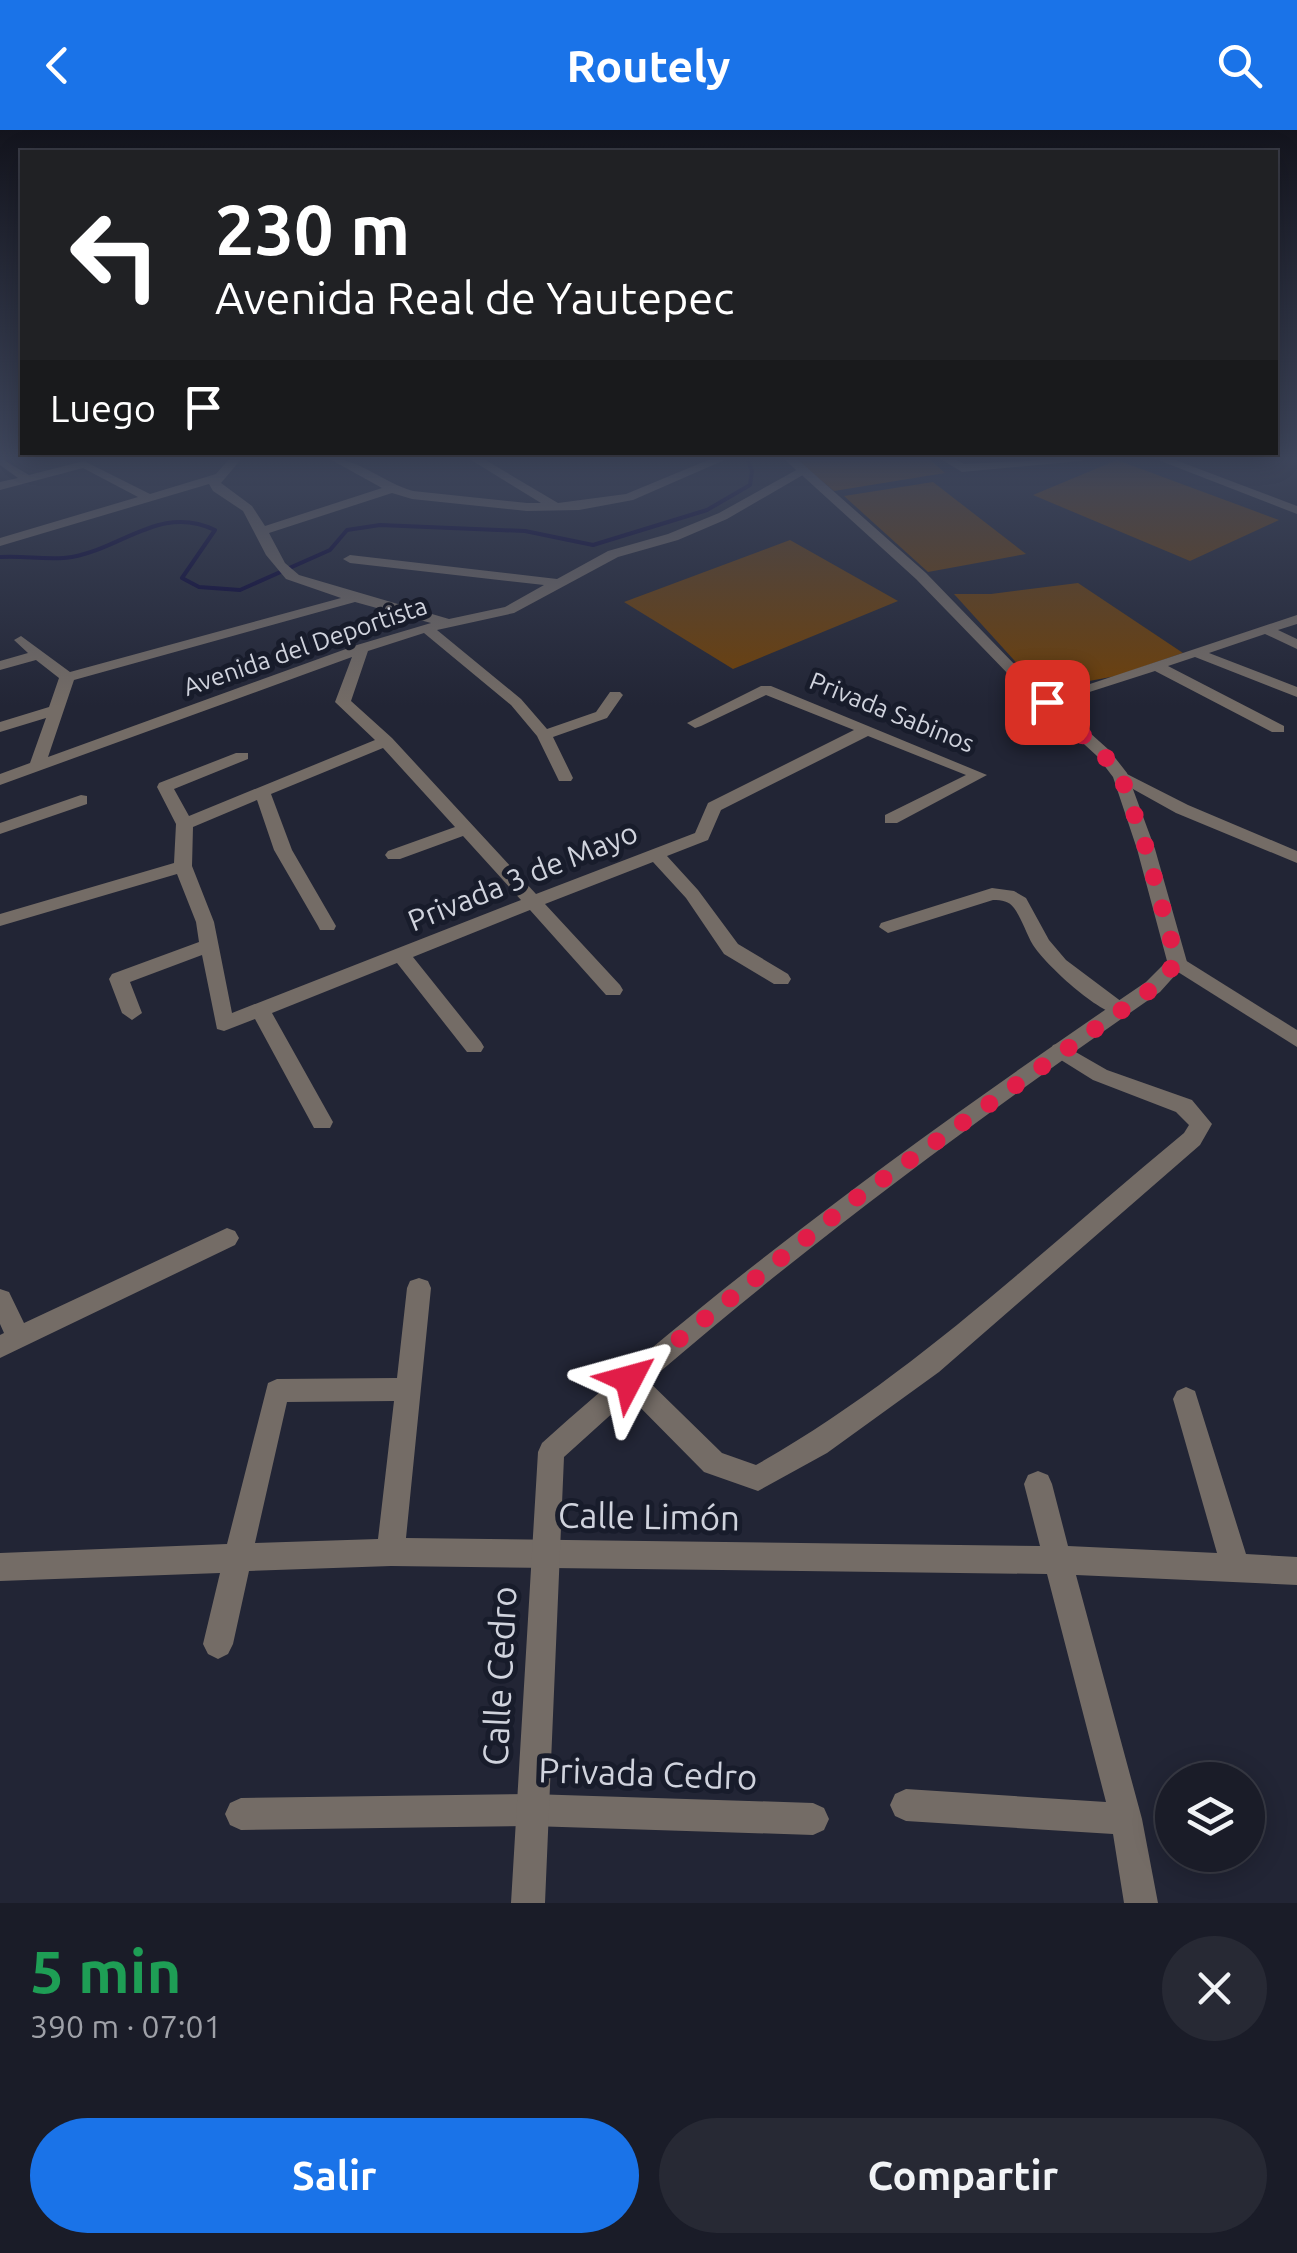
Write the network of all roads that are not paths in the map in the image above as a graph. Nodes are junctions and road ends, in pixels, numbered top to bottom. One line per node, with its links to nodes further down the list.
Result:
1 (267, 541): 6 (street)
2 (652, 541): 5 (street, Avenida del Deportista)
3 (882, 541): 21 (street)
4 (350, 559): 5 (street)
5 (558, 583): 8 (street, Avenida del Deportista)
6 (355, 598): 8 (street); 18 (street)
7 (1297, 619): 10 (street)
8 (455, 623): 9 (street, Avenida del Deportista)
9 (426, 628): 13 (street, Avenida del Deportista); 27 (street)
10 (1266, 629): 12 (street); 14 (street)
11 (21, 640): 15 (street)
12 (1297, 644)
13 (362, 648): 28 (street); 30 (street, Avenida del Deportista)
14 (1194, 652): 17 (street); 19 (street)
15 (40, 654): 16 (street); 18 (street)
16 (0, 666)
17 (1157, 666): 21 (street); 25 (street)
18 (67, 678): 22 (street)
19 (1297, 692)
20 (615, 695): 27 (street)
21 (1047, 702): 31 (street)
22 (55, 710): 24 (street); 30 (street)
23 (695, 722): 26 (street, Privada Sabinos)
24 (0, 727)
25 (1278, 729)
26 (867, 730): 36 (street, Privada Sabinos); 40 (street, Privada 3 de Mayo)
27 (544, 735): 32 (street)
28 (386, 742): 34 (street); 39 (street)
29 (242, 756): 37 (street)
30 (37, 767): 33 (street, Avenida del Deportista)
31 (1121, 776): 42 (street); 50 (street)
32 (565, 778)
33 (0, 780)
34 (262, 792): 37 (street); 46 (street)
35 (82, 800): 38 (street)
36 (891, 820)
37 (186, 824): 43 (street)
38 (0, 829)
39 (466, 829): 41 (street); 44 (street)
40 (656, 854): 44 (street, Privada 3 de Mayo); 51 (street)
41 (394, 855)
42 (1297, 858)
43 (183, 866): 45 (street); 48 (street)
44 (534, 904): 49 (street, Privada 3 de Mayo); 52 (street)
45 (0, 920)
46 (327, 926)
47 (888, 927): 54 (street)
48 (208, 946): 53 (street, Privada 3 de Mayo); 55 (street)
49 (401, 954): 53 (street, Privada 3 de Mayo); 57 (street)
50 (1177, 962): 54 (street); 56 (street)
51 (782, 979)
52 (613, 990)
53 (260, 1010): 59 (street)
54 (1119, 1010): 58 (street)
55 (132, 1013)
56 (1297, 1040)
57 (474, 1047)
58 (1060, 1050): 64 (street); 64 (street)
59 (322, 1122)
60 (227, 1238): 63 (street)
61 (418, 1288): 65 (street)
62 (0, 1299): 63 (street)
63 (10, 1342)
64 (629, 1379): 69 (street, Calle Cedro)
65 (409, 1389): 68 (street); 70 (street)
66 (1186, 1399): 72 (street)
67 (1038, 1484): 71 (street)
68 (392, 1552): 69 (street, Calle Limón); 70 (street, Calle Limón)
69 (543, 1553): 71 (street, Calle Limón); 77 (street, Calle Cedro)
70 (239, 1555): 73 (street, Calle Limón); 75 (street)
71 (1061, 1560): 72 (street, Calle Limón); 80 (street)
72 (1234, 1566): 74 (street, Calle Limón)
73 (0, 1567)
74 (1297, 1571)
75 (218, 1644)
76 (906, 1806): 80 (street)
77 (531, 1810): 78 (street, Privada Cedro); 79 (street, Privada Cedro); 81 (street, Calle Cedro)
78 (241, 1814)
79 (813, 1819)
80 (1126, 1819): 82 (street)
81 (528, 1903)
82 (1142, 1903)

